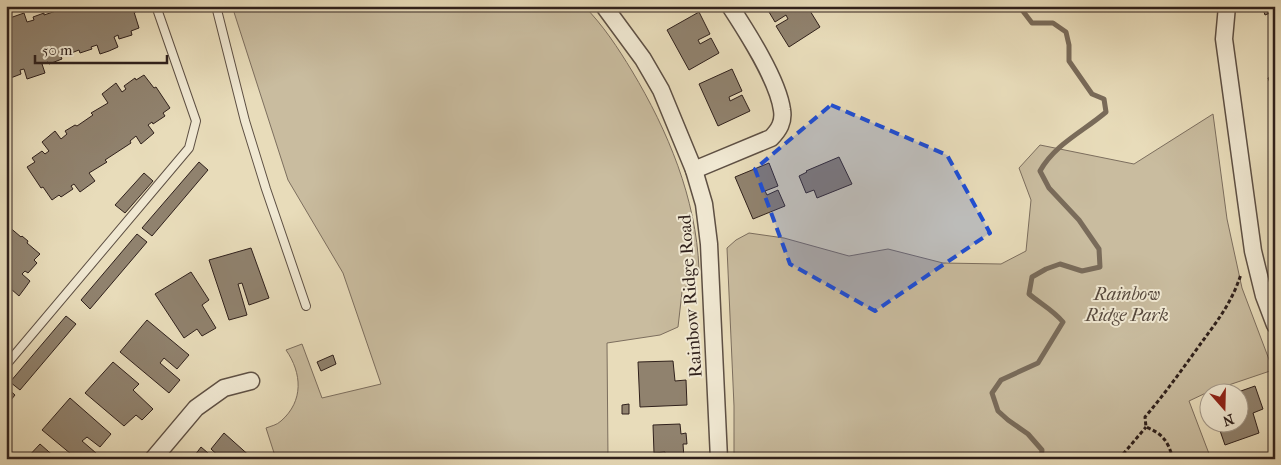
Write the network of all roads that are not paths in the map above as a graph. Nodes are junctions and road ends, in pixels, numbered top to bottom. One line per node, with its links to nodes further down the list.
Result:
1 (156, 6): 9 (lane)
2 (216, 6): 7 (lane)
3 (604, 6): 6 (street, Rainbow Ridge Road)
4 (730, 6): 6 (street)
5 (1226, 6): 8 (street)
6 (694, 170): 12 (street, Rainbow Ridge Road)
7 (306, 306)
8 (1275, 325)
9 (6, 365)
10 (251, 381): 11 (street)
11 (153, 459)
12 (719, 459)

